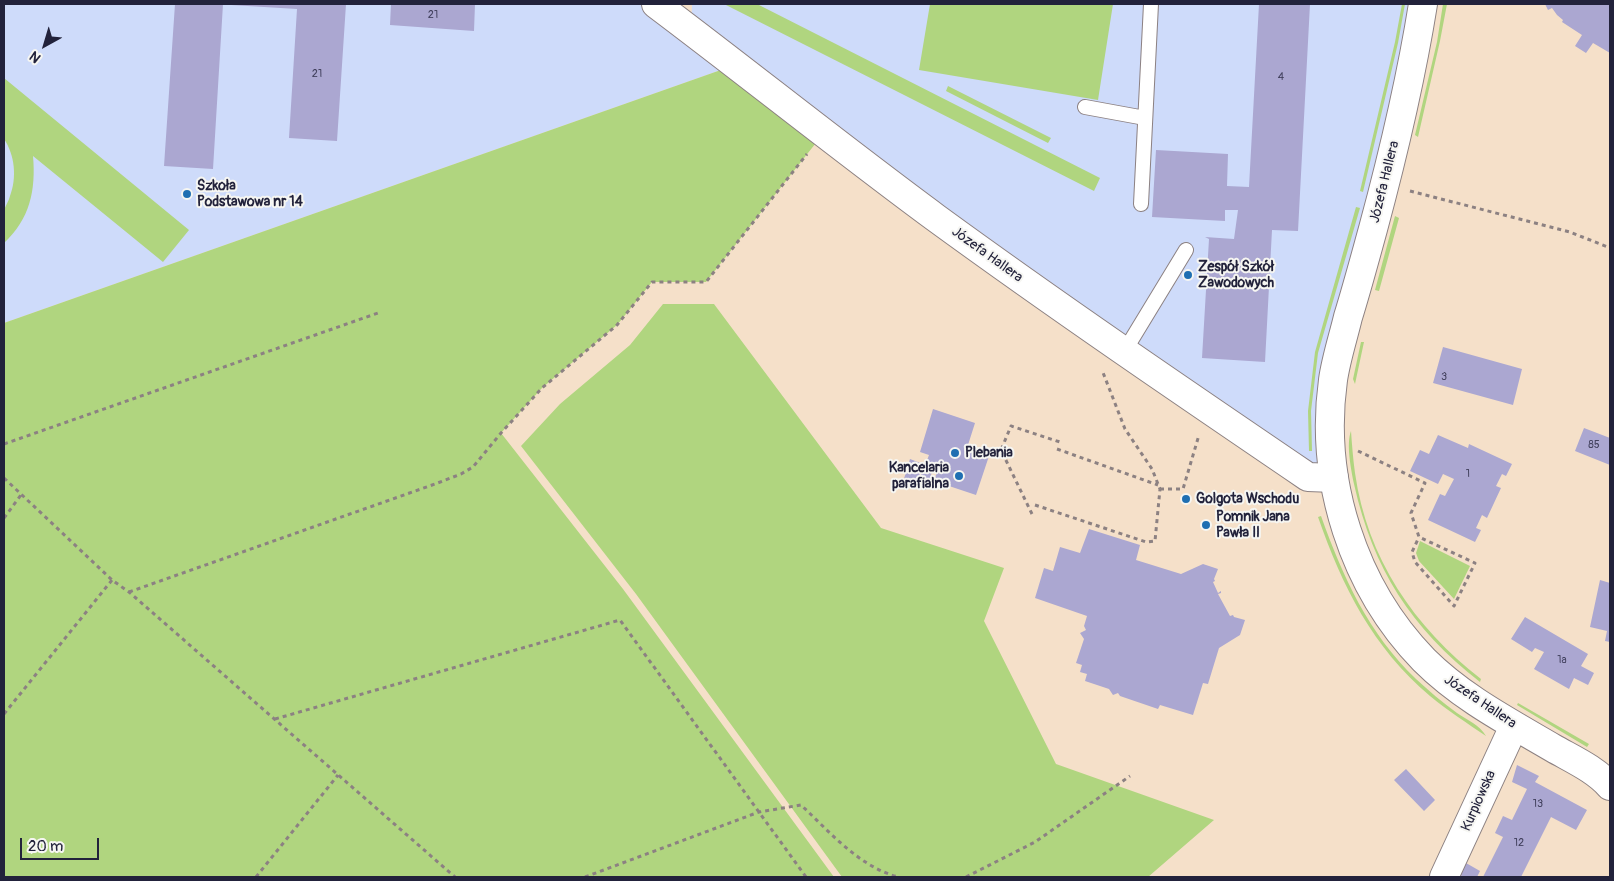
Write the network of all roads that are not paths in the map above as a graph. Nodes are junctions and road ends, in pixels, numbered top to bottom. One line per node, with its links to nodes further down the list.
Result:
1 (656, 4): 8 (street, Józefa Hallera)
2 (1151, 4): 5 (lane)
3 (1423, 4): 9 (street, Józefa Hallera)
4 (1085, 107): 5 (lane)
5 (1146, 118): 6 (lane)
6 (1142, 204)
7 (1186, 250): 8 (lane)
8 (1124, 352): 9 (street, Józefa Hallera)
9 (1334, 478): 10 (street, Józefa Hallera)
10 (1514, 726): 11 (street, Józefa Hallera); 12 (street, Kurpiowska)
11 (1610, 786)
12 (1449, 868)

